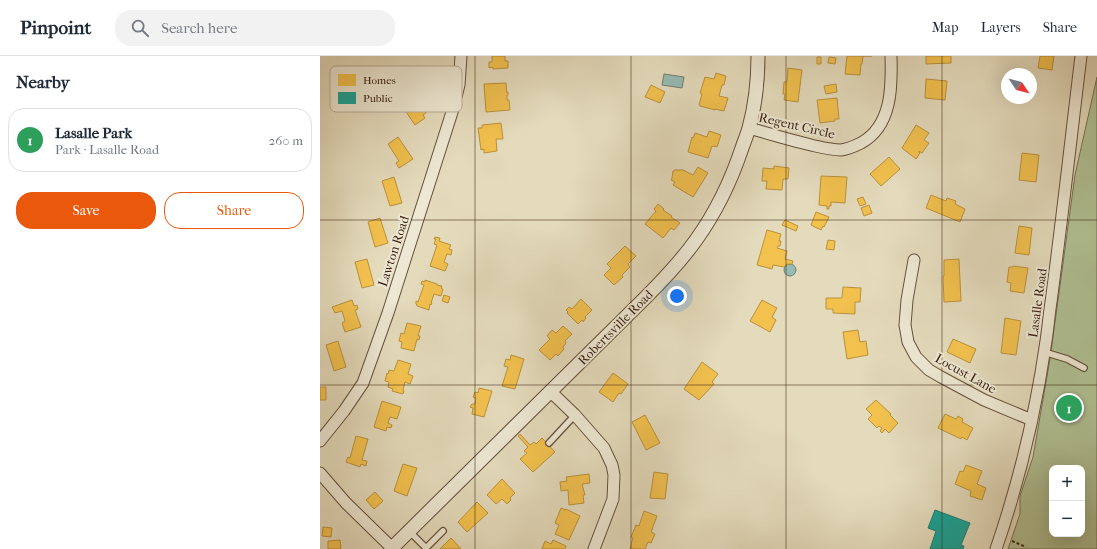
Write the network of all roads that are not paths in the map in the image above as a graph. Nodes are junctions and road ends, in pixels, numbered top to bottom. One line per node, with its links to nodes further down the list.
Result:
1 (460, 56): 5 (street, Lawton Road)
2 (758, 56): 7 (street, Robertsville Road)
3 (891, 56): 7 (street, Regent Circle)
4 (1081, 56): 9 (street, Lasalle Road)
5 (459, 66)
6 (452, 112): 14 (street, Lawton Road)
7 (749, 128): 11 (street, Robertsville Road)
8 (914, 260): 13 (street, Locust Lane)
9 (1044, 352): 10 (lane); 13 (street, Lasalle Road)
10 (1084, 368)
11 (550, 391): 12 (street); 18 (street, Robertsville Road)
12 (575, 415): 15 (lane); 20 (street)
13 (1032, 420): 21 (street, Lasalle Road)
14 (320, 442)
15 (549, 443)
16 (320, 473): 19 (street)
17 (443, 530): 18 (lane)
18 (409, 531): 19 (street, Robertsville Road)
19 (391, 549)
20 (594, 549)
21 (996, 549)

